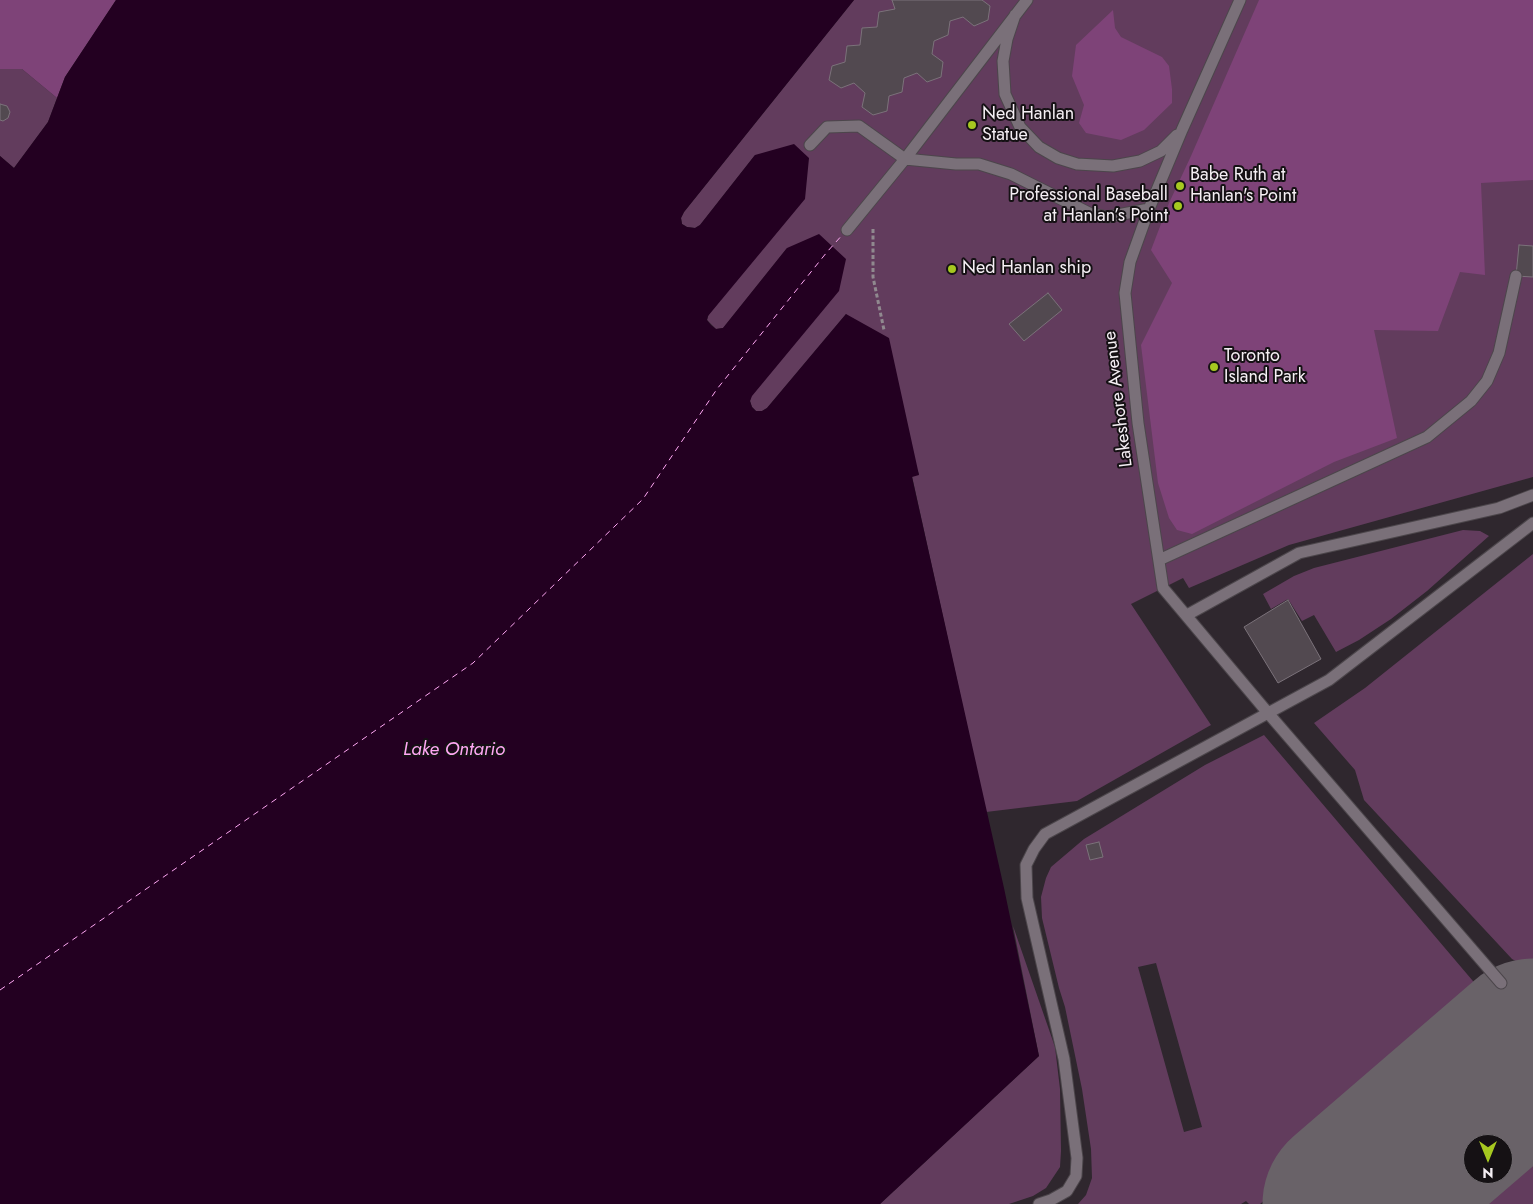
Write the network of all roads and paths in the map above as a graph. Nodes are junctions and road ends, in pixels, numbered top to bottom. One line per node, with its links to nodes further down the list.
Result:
1 (1027, 0): 3 (lane, Lakeshore Avenue)
2 (1240, 0): 4 (lane, Lakeshore Avenue)
3 (1015, 15): 4 (lane, Lakeshore Avenue); 6 (lane, Lakeshore Avenue)
4 (1182, 130): 8 (lane, Lakeshore Avenue)
5 (810, 144): 6 (lane)
6 (905, 159): 7 (lane, Lakeshore Avenue); 8 (lane)
7 (873, 198): 9 (lane, Lakeshore Avenue); 11 (path)
8 (1149, 209): 14 (lane, Lakeshore Avenue)
9 (847, 230)
10 (1516, 276): 14 (lane)
11 (884, 330)
12 (1533, 494): 15 (lane)
13 (1533, 523): 16 (lane)
14 (1159, 560): 15 (lane, Lakeshore Avenue)
15 (1187, 615): 16 (lane)
16 (1268, 712): 17 (lane); 18 (lane)
17 (1501, 982)
18 (1039, 1204)

